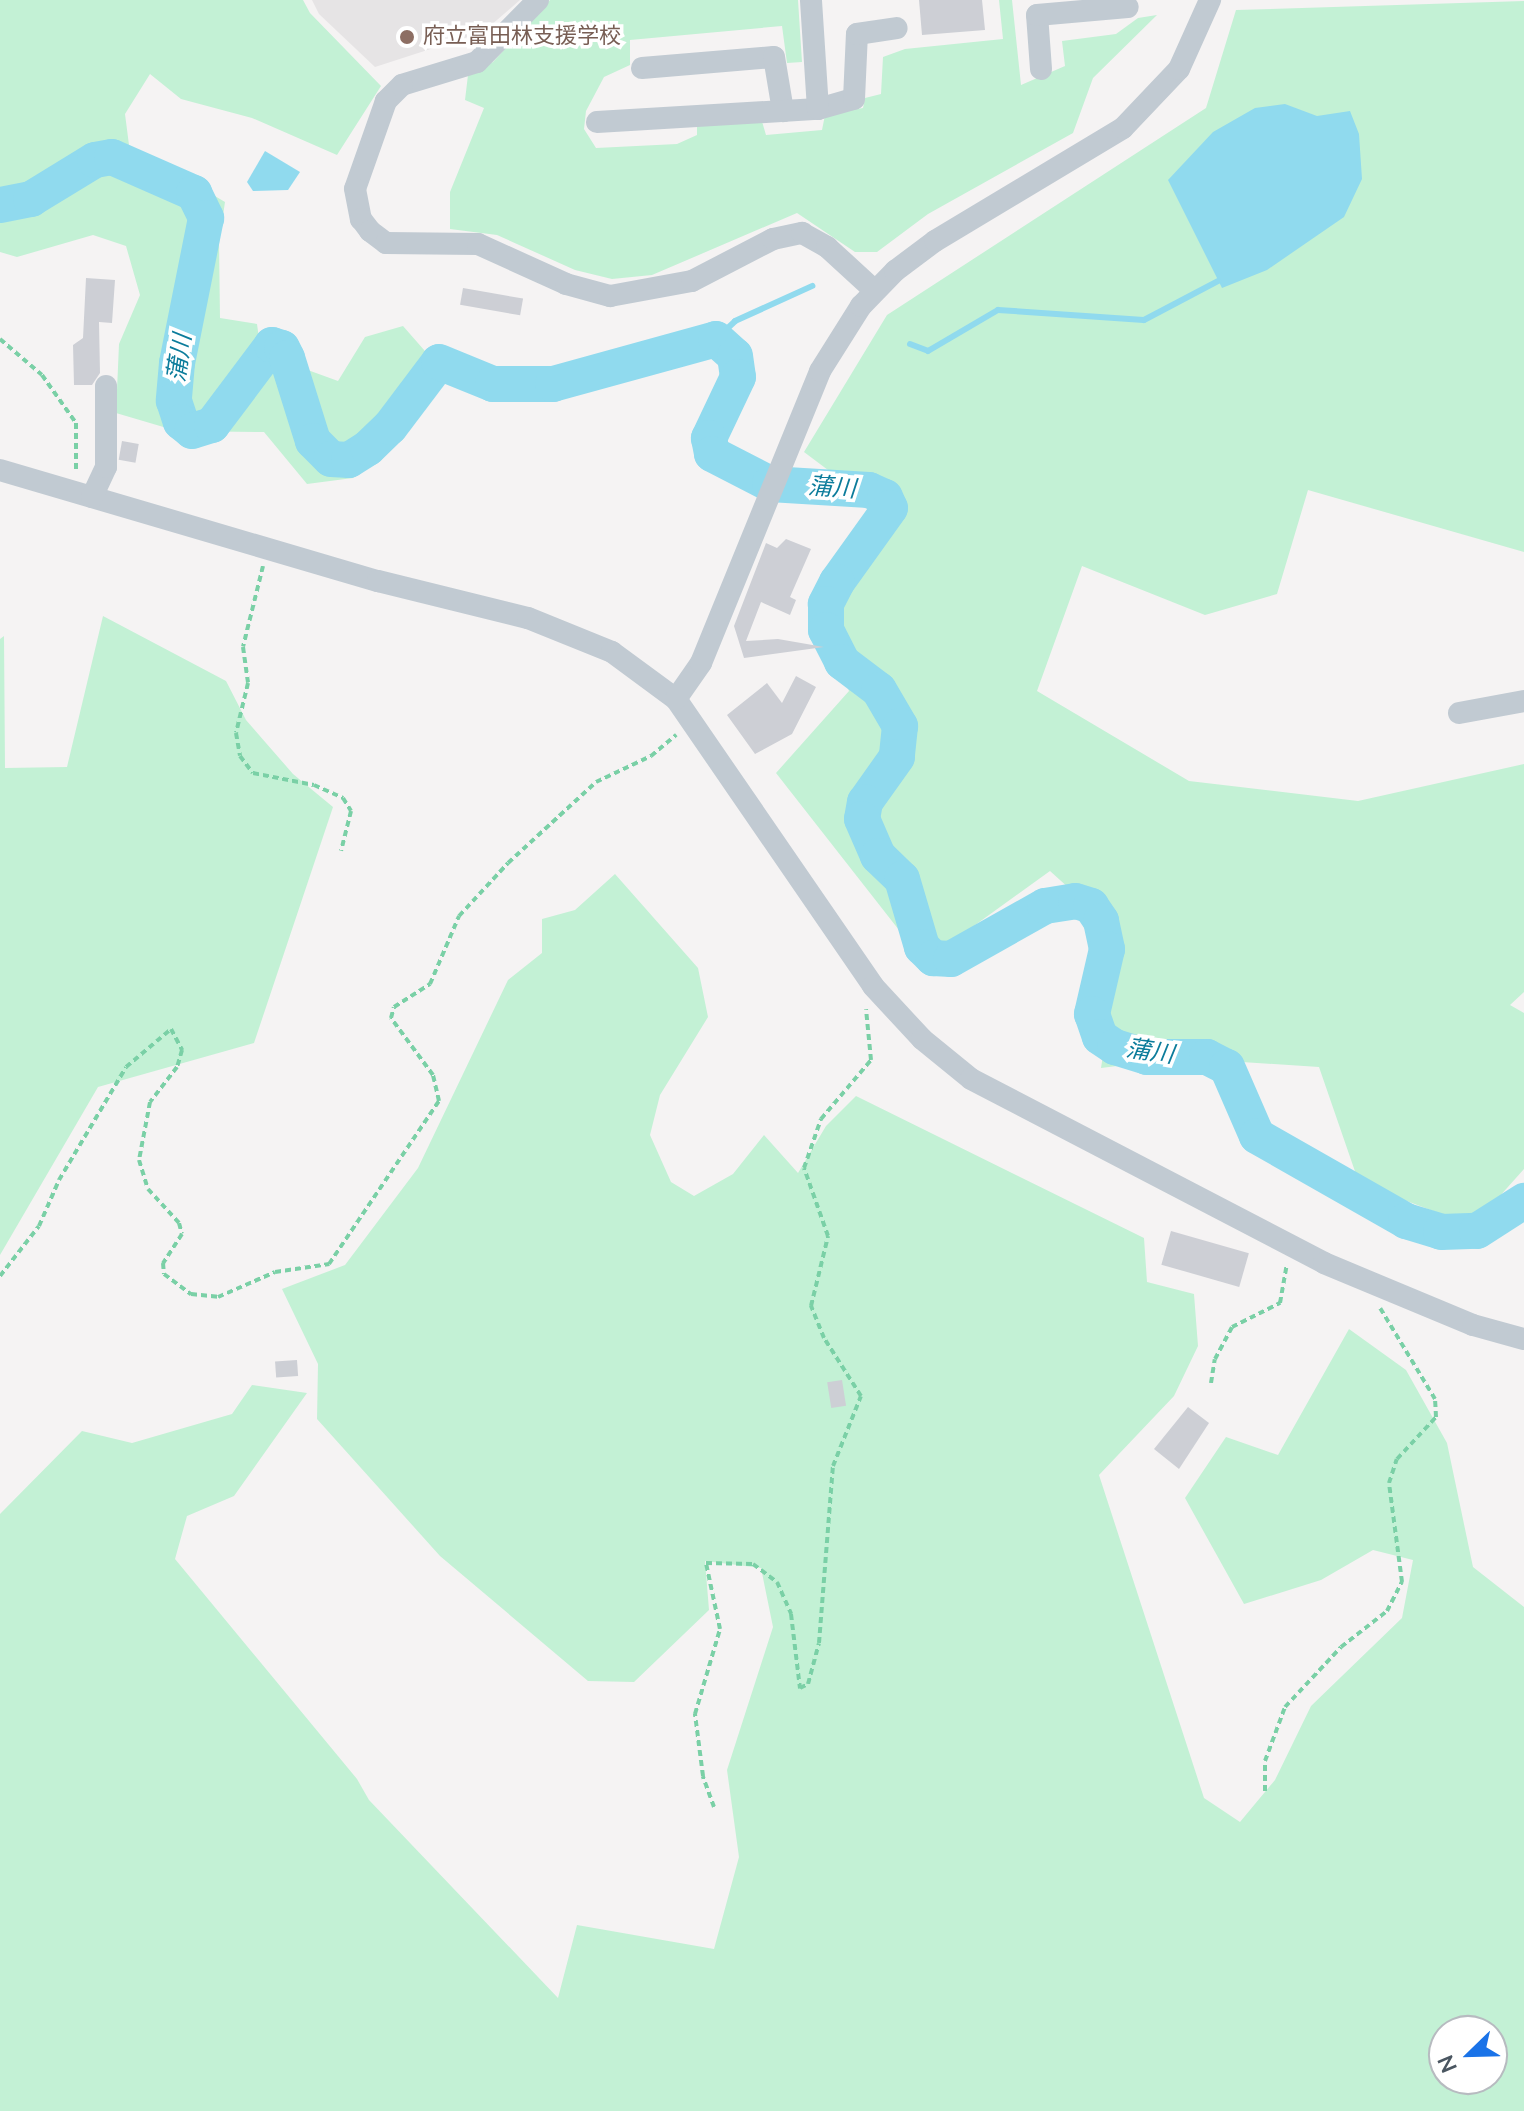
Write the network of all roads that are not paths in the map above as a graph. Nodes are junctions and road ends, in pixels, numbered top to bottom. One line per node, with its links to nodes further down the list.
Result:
1 (538, 0): 12 (street)
2 (811, 0): 9 (street)
3 (1210, 0): 12 (street)
4 (1059, 5): 5 (street); 8 (street)
5 (1128, 7)
6 (897, 28): 9 (street)
7 (642, 68): 10 (street)
8 (1041, 69)
9 (818, 109): 10 (street)
10 (783, 111): 11 (street)
11 (597, 122)
12 (874, 290): 16 (street)
13 (106, 386): 15 (street)
14 (0, 470): 15 (street)
15 (82, 494): 16 (street)
16 (676, 699): 19 (street)
17 (1524, 701): 18 (street)
18 (1459, 713)
19 (1524, 1339)

